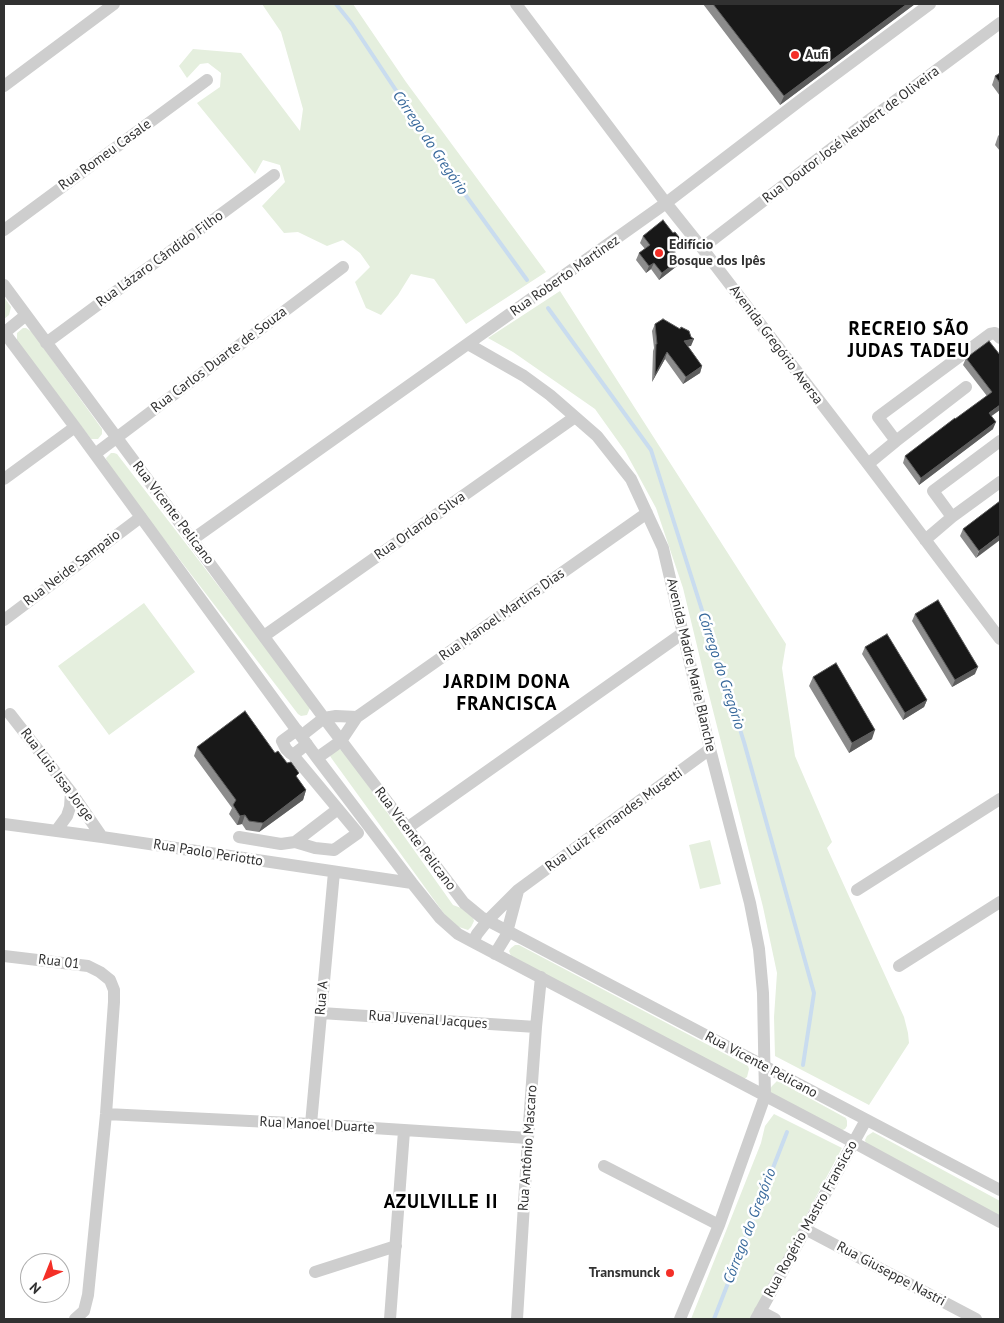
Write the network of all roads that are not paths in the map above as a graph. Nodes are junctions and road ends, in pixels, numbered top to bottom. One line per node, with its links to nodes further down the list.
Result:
1 (114, 4): 6 (street)
2 (516, 4): 8 (street, Avenida Gregório Aversa)
3 (930, 4): 8 (street, Rua Roberto Martinez)
4 (1000, 23): 10 (street, Rua Doutor José Neubert de Oliveira)
5 (206, 80): 9 (street, Rua Romeu Casale)
6 (4, 86)
7 (274, 175): 16 (street, Rua Lázaro Cândido Filho)
8 (666, 203): 10 (street, Avenida Gregório Aversa); 17 (street, Rua Roberto Martinez)
9 (4, 230)
10 (702, 248): 25 (street, Avenida Gregório Aversa)
11 (343, 267): 21 (street, Rua Carlos Duarte de Souza)
12 (4, 285): 13 (street, Rua Vicente Pelicano)
13 (26, 315): 14 (street); 16 (street, Rua Vicente Pelicano)
14 (4, 333): 20 (street, Rua Vicente Pelicano)
15 (1000, 338): 22 (street)
16 (46, 343): 21 (street, Rua Vicente Pelicano)
17 (468, 344): 19 (street, Avenida Madre Marie Blanche); 31 (street, Rua Roberto Martinez)
18 (966, 387): 22 (street)
19 (575, 416): 28 (street, Avenida Madre Marie Blanche); 35 (street, Rua Orlando Silva)
20 (75, 427): 24 (street, Rua Vicente Pelicano); 26 (street)
21 (117, 437): 24 (street, Rua Carlos Duarte de Souza); 31 (street, Rua Vicente Pelicano)
22 (896, 441): 25 (street)
23 (1000, 441): 30 (street)
24 (95, 454): 29 (street, Rua Vicente Pelicano)
25 (868, 464): 32 (street, Avenida Gregório Aversa)
26 (4, 479)
27 (1000, 482): 30 (street)
28 (647, 513): 34 (street, Avenida Madre Marie Blanche); 38 (street, Rua Manoel Martins Dias)
29 (141, 517): 33 (street, Rua Neide Sampaio); 40 (street, Rua Vicente Pelicano)
30 (952, 517): 32 (street)
31 (193, 539): 35 (street, Rua Vicente Pelicano)
32 (925, 540): 36 (street, Avenida Gregório Aversa)
33 (4, 620)
34 (684, 633): 42 (street, Avenida Madre Marie Blanche); 49 (street)
35 (264, 636): 39 (street, Rua Vicente Pelicano)
36 (1000, 639)
37 (10, 714): 45 (street, Rua Luis Issa Jorge)
38 (357, 717): 39 (street); 41 (street, Rua Manoel Martins Dias)
39 (324, 718): 40 (street); 41 (street, Rua Vicente Pelicano)
40 (302, 737): 43 (street); 43 (street); 44 (street, Rua Vicente Pelicano)
41 (341, 741): 44 (street, Rua Manoel Martins Dias); 49 (street, Rua Vicente Pelicano)
42 (710, 749): 56 (street, Rua Luiz Fernandes Musetti); 68 (street, Avenida Madre Marie Blanche)
43 (293, 755): 47 (street)
44 (318, 758): 55 (street, Rua Vicente Pelicano)
45 (71, 792): 50 (street); 52 (street, Rua Luis Issa Jorge)
46 (1000, 799): 57 (street)
47 (338, 809): 53 (street); 53 (street)
48 (4, 824): 50 (street, Rua Paolo Periotto)
49 (407, 828): 59 (street, Rua Vicente Pelicano)
50 (56, 831): 52 (street, Rua Paolo Periotto)
51 (239, 836): 53 (street)
52 (102, 837): 54 (street, Rua Paolo Periotto)
53 (295, 842)
54 (334, 872): 55 (street, Rua Paolo Periotto); 66 (street, Rua A)
55 (412, 883): 61 (street, Rua Vicente Pelicano)
56 (518, 890): 59 (street, Rua Luiz Fernandes Musetti); 60 (street)
57 (857, 890)
58 (1000, 902): 64 (street)
59 (488, 920): 60 (street, Rua Vicente Pelicano); 61 (street, Rua Luiz Fernandes Musetti)
60 (508, 931): 62 (street); 68 (street, Rua Vicente Pelicano)
61 (473, 942): 62 (street, Rua Vicente Pelicano)
62 (495, 954): 65 (street, Rua Vicente Pelicano)
63 (4, 956): 70 (street, Rua 01)
64 (900, 966)
65 (541, 977): 67 (street, Rua Antônio Mascaro); 69 (street, Rua Vicente Pelicano)
66 (321, 1013): 67 (street, Rua Juvenal Jacques); 72 (street, Rua A)
67 (536, 1027): 74 (street, Rua Antônio Mascaro)
68 (765, 1067): 69 (street, Avenida Madre Marie Blanche); 71 (street, Rua Vicente Pelicano)
69 (765, 1096): 75 (street, Rua Vicente Pelicano); 79 (street, Avenida Madre Marie Blanche)
70 (106, 1114): 72 (street, Rua Manoel Duarte); 83 (street)
71 (866, 1120): 75 (street, Rua Rogério Mastro Fransicso); 77 (street, Rua Vicente Pelicano)
72 (311, 1124): 73 (street, Rua Manoel Duarte)
73 (404, 1131): 74 (street, Rua Manoel Duarte); 81 (street)
74 (528, 1138): 86 (street, Rua Antônio Mascaro)
75 (853, 1142): 78 (street, Rua Vicente Pelicano); 80 (street, Rua Rogério Mastro Fransicso)
76 (604, 1166): 79 (street)
77 (1000, 1190)
78 (1000, 1222)
79 (719, 1225): 87 (street, Avenida Madre Marie Blanche)
80 (805, 1229): 84 (street, Rua Rogério Mastro Fransicso); 89 (street, Rua Giuseppe Nastri)
81 (396, 1246): 82 (street); 85 (street)
82 (315, 1272)
83 (79, 1315)
84 (758, 1315): 88 (street)
85 (390, 1319)
86 (517, 1319)
87 (680, 1319)
88 (775, 1319)
89 (976, 1319)

